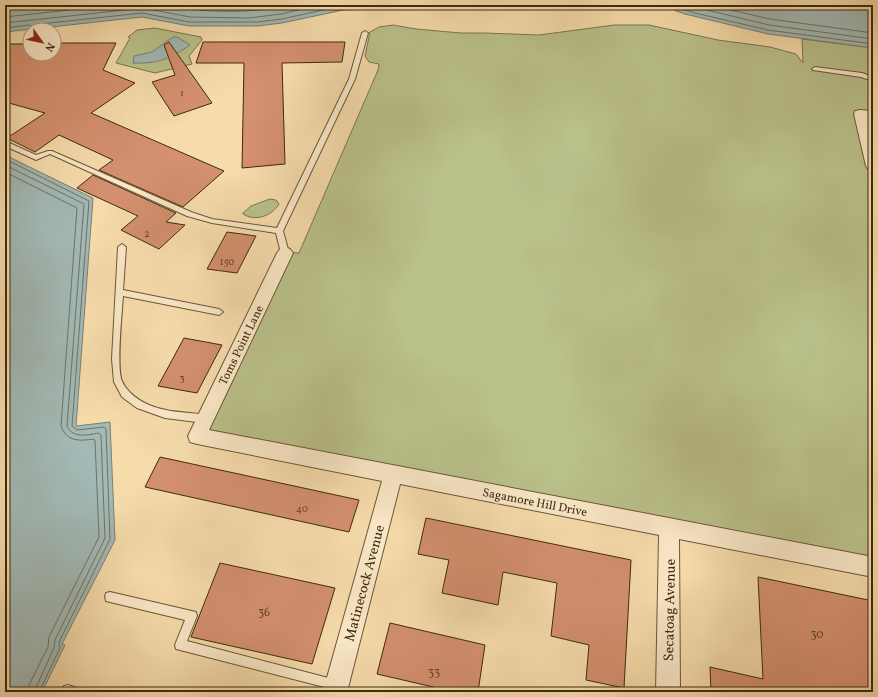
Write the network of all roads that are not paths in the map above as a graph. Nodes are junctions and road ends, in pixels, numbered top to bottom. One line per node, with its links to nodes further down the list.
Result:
1 (365, 33): 7 (lane)
2 (815, 69): 3 (lane)
3 (873, 79)
4 (873, 116): 6 (street)
5 (5, 143): 7 (lane)
6 (873, 166)
7 (279, 231): 9 (lane)
8 (122, 248): 10 (lane)
9 (285, 253): 12 (street, Toms Point Lane)
10 (119, 292): 11 (lane); 12 (lane)
11 (219, 312)
12 (205, 419): 13 (street, Toms Point Lane)
13 (197, 436): 14 (street, Sagamore Hill Drive)
14 (393, 474): 15 (street, Sagamore Hill Drive); 18 (street, Matinecock Avenue)
15 (669, 528): 16 (street, Sagamore Hill Drive); 19 (street, Secatoag Avenue)
16 (873, 567)
17 (110, 597): 18 (lane)
18 (336, 689)
19 (668, 692)

